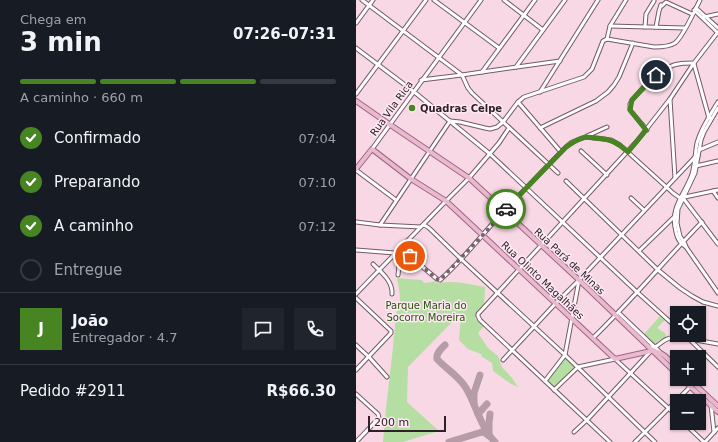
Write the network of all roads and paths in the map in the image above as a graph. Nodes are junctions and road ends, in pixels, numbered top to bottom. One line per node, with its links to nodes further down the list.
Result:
1 (362, 0): 14 (street)
2 (374, 0): 14 (street)
3 (426, 0): 29 (street)
4 (434, 0): 21 (street)
5 (481, 0): 21 (street)
6 (504, 0): 19 (street)
7 (535, 0): 19 (street)
8 (565, 0): 28 (street)
9 (598, 0): 36 (street)
10 (626, 0): 23 (street)
11 (700, 0): 15 (street)
12 (653, 1): 13 (street); 24 (street)
13 (661, 5): 16 (street); 25 (street)
14 (369, 6): 22 (street); 29 (street)
15 (695, 9): 16 (street); 17 (street); 20 (street)
16 (692, 14): 17 (street); 26 (street)
17 (698, 14): 20 (street)
18 (718, 14): 20 (street)
19 (524, 15): 28 (street); 34 (street)
20 (704, 17): 27 (street); 30 (street)
21 (464, 22): 34 (street); 35 (street)
22 (356, 23)
23 (610, 26): 24 (street); 31 (street)
24 (644, 27): 25 (street)
25 (656, 27): 26 (street)
26 (685, 28): 32 (street)
27 (718, 28)
28 (543, 30): 39 (street)
29 (404, 31): 35 (street); 38 (street)
30 (718, 33): 37 (street)
31 (607, 39): 32 (street); 44 (street)
32 (633, 43): 59 (street)
33 (356, 48): 38 (street)
34 (499, 48): 40 (street)
35 (438, 57): 41 (street); 42 (street)
36 (560, 61): 39 (street, Rua Vila Rica); 44 (street)
37 (694, 63): 46 (street); 51 (street); 60 (street)
38 (378, 64): 43 (street); 45 (street)
39 (516, 67): 40 (street, Rua Vila Rica)
40 (482, 72): 41 (street, Rua Vila Rica)
41 (462, 75): 42 (street, Rua Vila Rica); 54 (street)
42 (421, 80): 43 (street, Rua Vila Rica)
43 (413, 91): 52 (street); 55 (street, Rua Vila Rica)
44 (540, 92): 48 (street)
45 (356, 94)
46 (670, 99): 60 (street); 78 (street)
47 (356, 101): 55 (main road, Rua Pará de Minas)
48 (518, 102): 54 (street); 59 (street)
49 (718, 103): 51 (street)
50 (718, 108): 51 (street)
51 (710, 118): 64 (street); 70 (street)
52 (450, 121): 53 (street); 57 (street); 66 (street)
53 (460, 122): 54 (street); 57 (street)
54 (503, 122): 58 (street)
55 (389, 124): 63 (street, Rua Vila Rica); 66 (main road, Rua Pará de Minas)
56 (607, 126): 61 (street)
57 (457, 127): 69 (street)
58 (509, 128): 69 (street); 72 (street)
59 (540, 128): 67 (street)
60 (646, 130): 68 (street)
61 (586, 137): 67 (street); 68 (street)
62 (718, 142): 64 (street)
63 (372, 149): 74 (main road, Rua Vila Rica); 79 (main road, Rua Olinto Magalhães)
64 (699, 150): 70 (street)
65 (581, 151): 76 (street)
66 (428, 152): 77 (main road, Rua Pará de Minas); 79 (street)
67 (561, 152): 72 (street)
68 (628, 152): 76 (street); 81 (street)
69 (490, 154): 77 (street); 82 (street)
70 (697, 156): 73 (street); 78 (street)
71 (718, 161): 73 (street)
72 (548, 165): 75 (street); 82 (street)
73 (695, 167): 86 (street)
74 (356, 170): 89 (street)
75 (558, 173)
76 (607, 175): 88 (street)
77 (469, 178): 90 (street); 92 (main road, Rua Pará de Minas)
78 (675, 178): 81 (street)
79 (410, 179): 89 (street); 90 (main road, Rua Olinto Magalhães)
80 (566, 182): 88 (street)
81 (666, 187): 86 (street); 91 (street)
82 (526, 188): 92 (street); 95 (street)
83 (718, 190): 84 (street)
84 (713, 191): 86 (street); 87 (street)
85 (631, 198): 91 (street)
86 (682, 198): 93 (street); 96 (street); 101 (street)
87 (718, 198)
88 (585, 199): 95 (street); 99 (street)
89 (396, 200): 97 (street)
90 (446, 201): 98 (street); 100 (main road, Rua Olinto Magalhães)
91 (644, 210): 99 (street)
92 (504, 211): 100 (street); 103 (main road, Rua Pará de Minas)
93 (674, 216): 101 (street); 106 (street)
94 (356, 222): 97 (street)
95 (563, 222): 103 (street); 108 (street)
96 (702, 222): 101 (street); 102 (street)
97 (380, 225): 98 (street)
98 (422, 226): 104 (street); 109 (street)
99 (622, 234): 106 (street); 108 (street)
100 (483, 235): 109 (street); 111 (main road, Rua Olinto Magalhães)
101 (682, 242): 113 (street); 118 (street)
102 (718, 244)
103 (541, 245): 111 (street); 115 (main road, Rua Pará de Minas)
104 (400, 248): 107 (street); 109 (street)
105 (356, 250): 107 (street)
106 (639, 251): 113 (street)
107 (395, 253): 112 (street); 114 (street)
108 (601, 257): 115 (street); 116 (street)
109 (461, 259): 117 (street)
110 (373, 264): 112 (street)
111 (520, 269): 117 (street); 122 (main road, Rua Olinto Magalhães)
112 (379, 270): 119 (street); 120 (street)
113 (658, 270): 116 (street); 123 (street)
114 (398, 275)
115 (579, 280): 122 (street); 124 (main road, Rua Pará de Minas); 125 (street)
116 (637, 292): 124 (street); 126 (street)
117 (498, 293): 127 (street); 135 (street)
118 (718, 293)
119 (356, 294)
120 (392, 294)
121 (356, 298): 137 (street)
122 (556, 304): 125 (main road, Rua Olinto Magalhães); 127 (street)
123 (718, 306)
124 (617, 314): 128 (street); 134 (main road, Rua Pará de Minas); 134 (street, Rua Pará de Minas)
125 (572, 319): 128 (main road, Rua Olinto Magalhães); 136 (street)
126 (670, 322)
127 (534, 326): 135 (street); 136 (street)
128 (593, 338): 138 (main road, Rua Olinto Magalhães)
129 (670, 338): 134 (street)
130 (692, 342): 141 (street)
131 (706, 342): 132 (street)
132 (718, 344)
133 (356, 345): 137 (street)
134 (652, 349): 138 (main road); 140 (main road); 143 (main road, Rua Pará de Minas); 145 (street)
135 (512, 350): 139 (street); 147 (street)
136 (565, 355): 142 (street); 147 (street)
137 (369, 357): 144 (street); 146 (street)
138 (614, 359): 142 (street); 145 (street, Rua Olinto Magalhães)
139 (503, 360)
140 (670, 361)
141 (718, 366)
142 (578, 367): 150 (street); 152 (street)
143 (670, 367)
144 (356, 370)
145 (630, 374): 152 (street); 155 (street, Rua Olinto Magalhães)
146 (387, 377)
147 (545, 381): 150 (street)
148 (697, 386): 154 (main road)
149 (690, 387): 153 (main road); 155 (street)
150 (554, 390): 157 (street)
151 (356, 394): 163 (street)
152 (608, 396): 157 (street); 161 (street)
153 (711, 405): 156 (main road); 162 (street)
154 (718, 406)
155 (668, 408): 161 (street)
156 (718, 412)
157 (586, 420): 160 (street); 164 (street)
158 (718, 428): 162 (street)
159 (692, 430): 167 (street)
160 (574, 432)
161 (645, 432): 165 (street); 166 (street)
162 (714, 432): 167 (street)
163 (356, 442)
164 (610, 442)
165 (635, 442)
166 (655, 442)
167 (705, 442)

